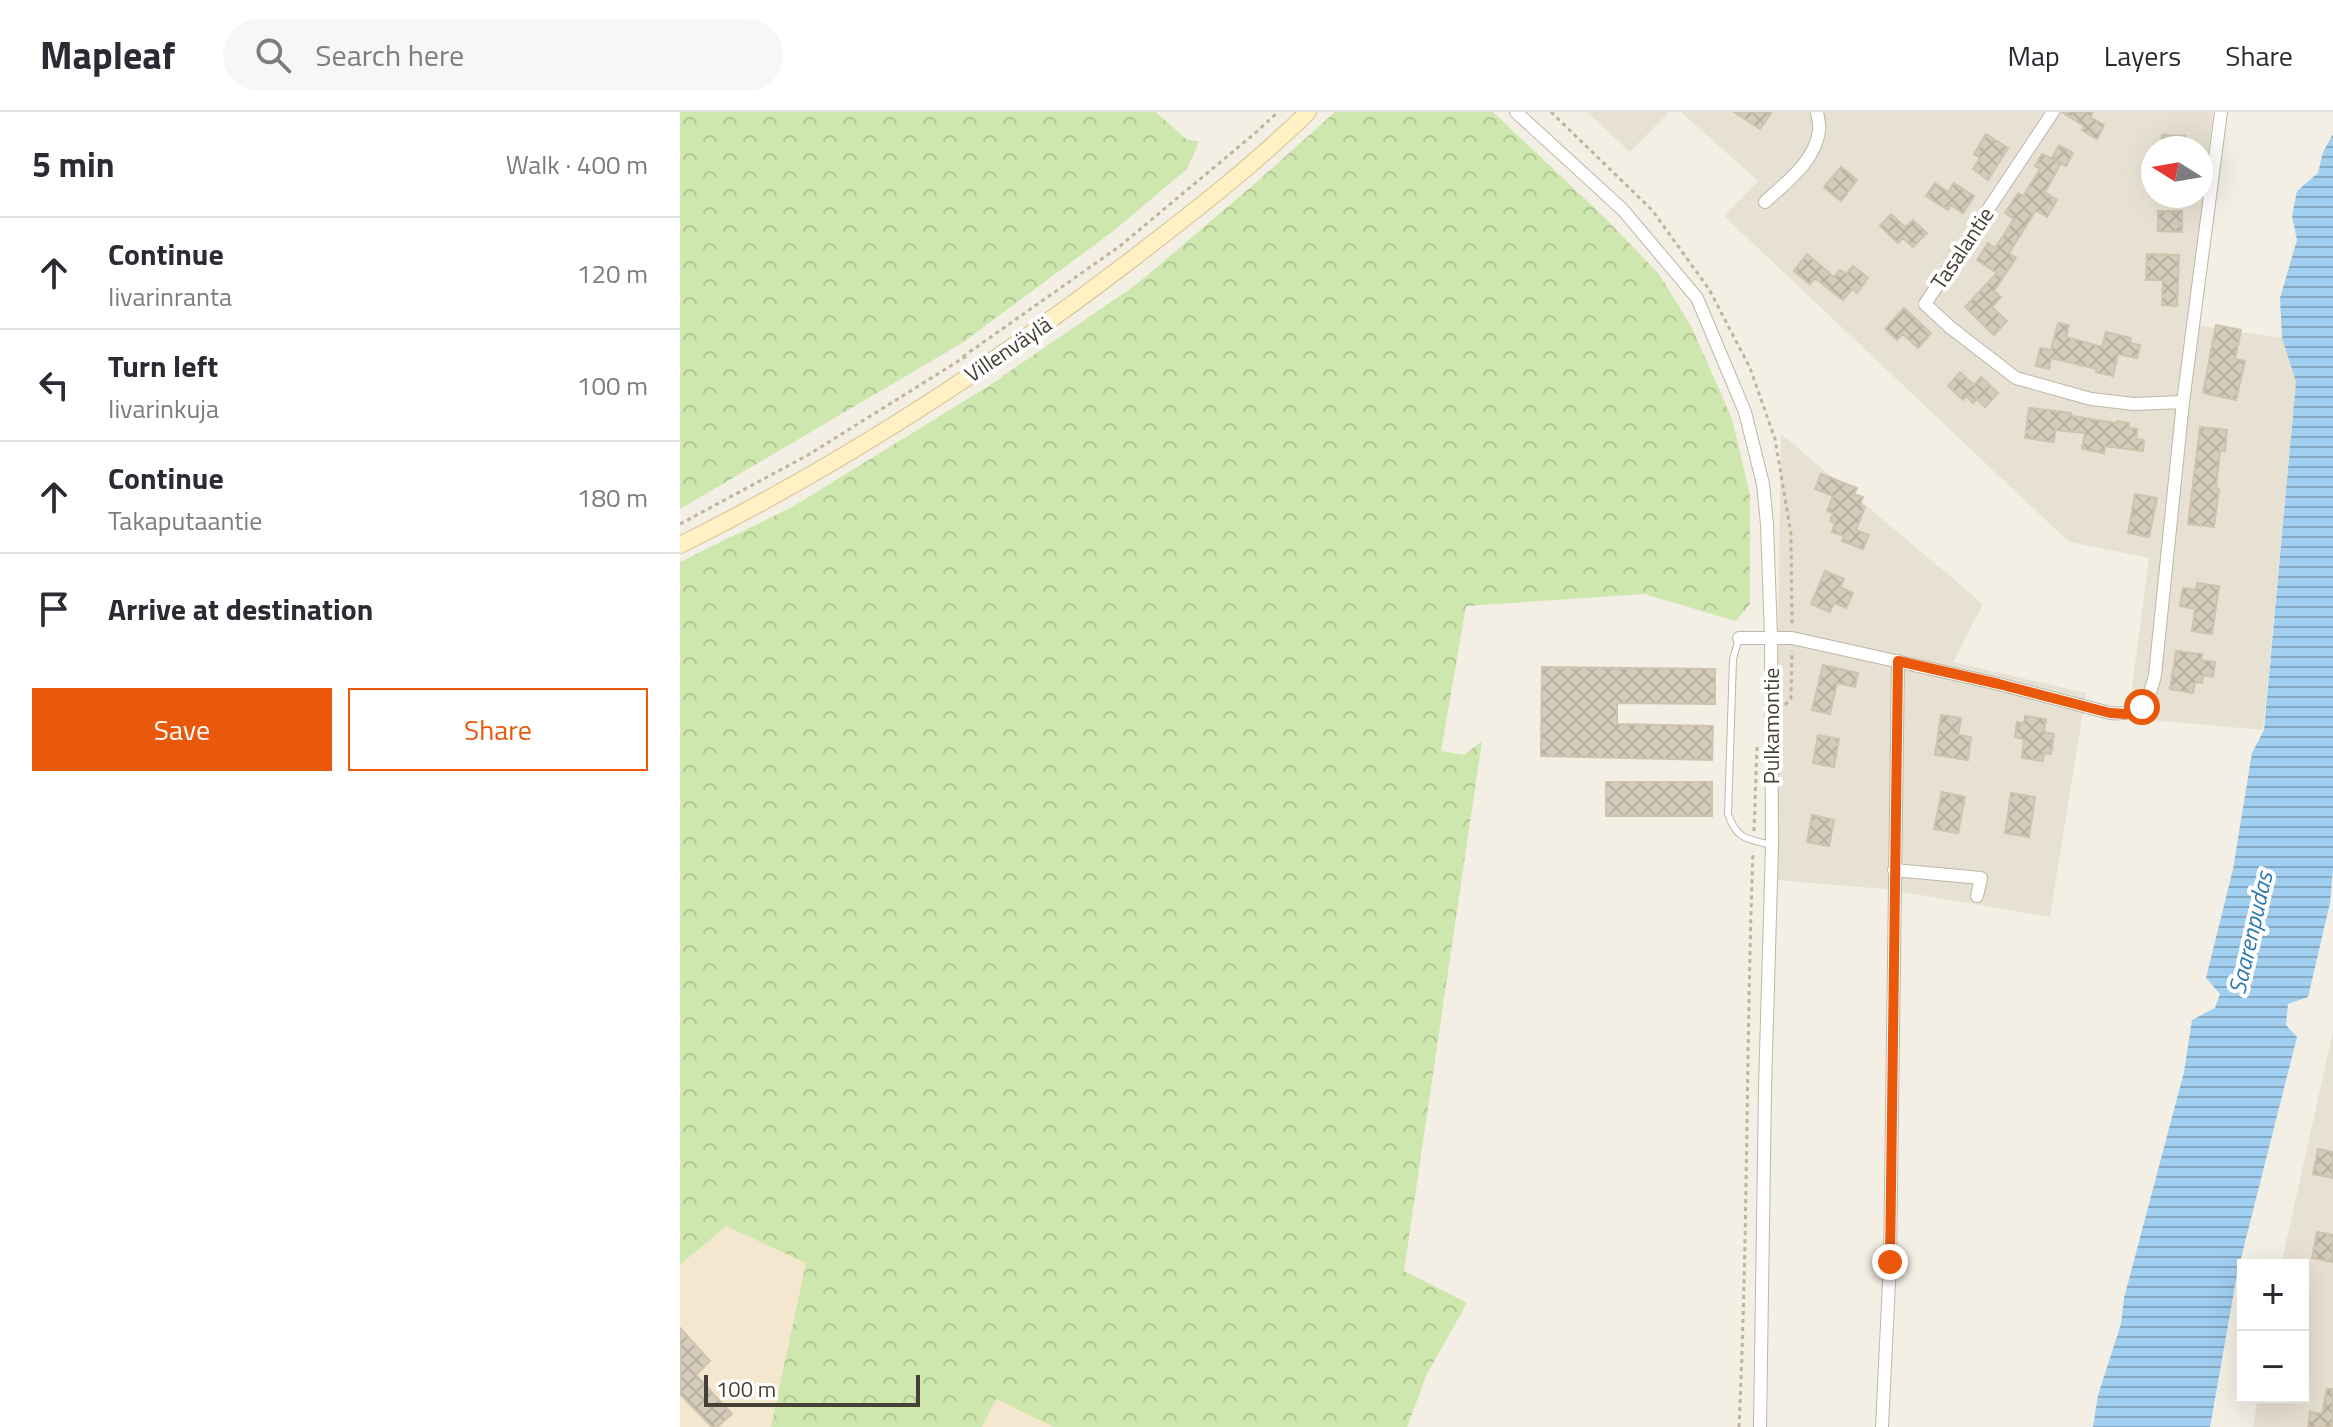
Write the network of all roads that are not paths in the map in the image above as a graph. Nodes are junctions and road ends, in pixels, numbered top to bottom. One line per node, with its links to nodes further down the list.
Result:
1 (1308, 112): 8 (street, Villenväylä)
2 (1516, 112): 9 (street, Pulkamontie)
3 (1817, 112): 6 (street)
4 (2053, 112): 7 (street, Tasalantie)
5 (2221, 112): 7 (street)
6 (1765, 202)
7 (2183, 402): 11 (street)
8 (680, 545)
9 (1771, 637): 10 (street); 11 (street); 12 (street, Pulkamontie)
10 (1739, 638): 12 (lane)
11 (1898, 661): 13 (street)
12 (1772, 845): 15 (street, Pulkamontie)
13 (1894, 870): 14 (street); 16 (street)
14 (1977, 896)
15 (1760, 1427)
16 (1882, 1427)

